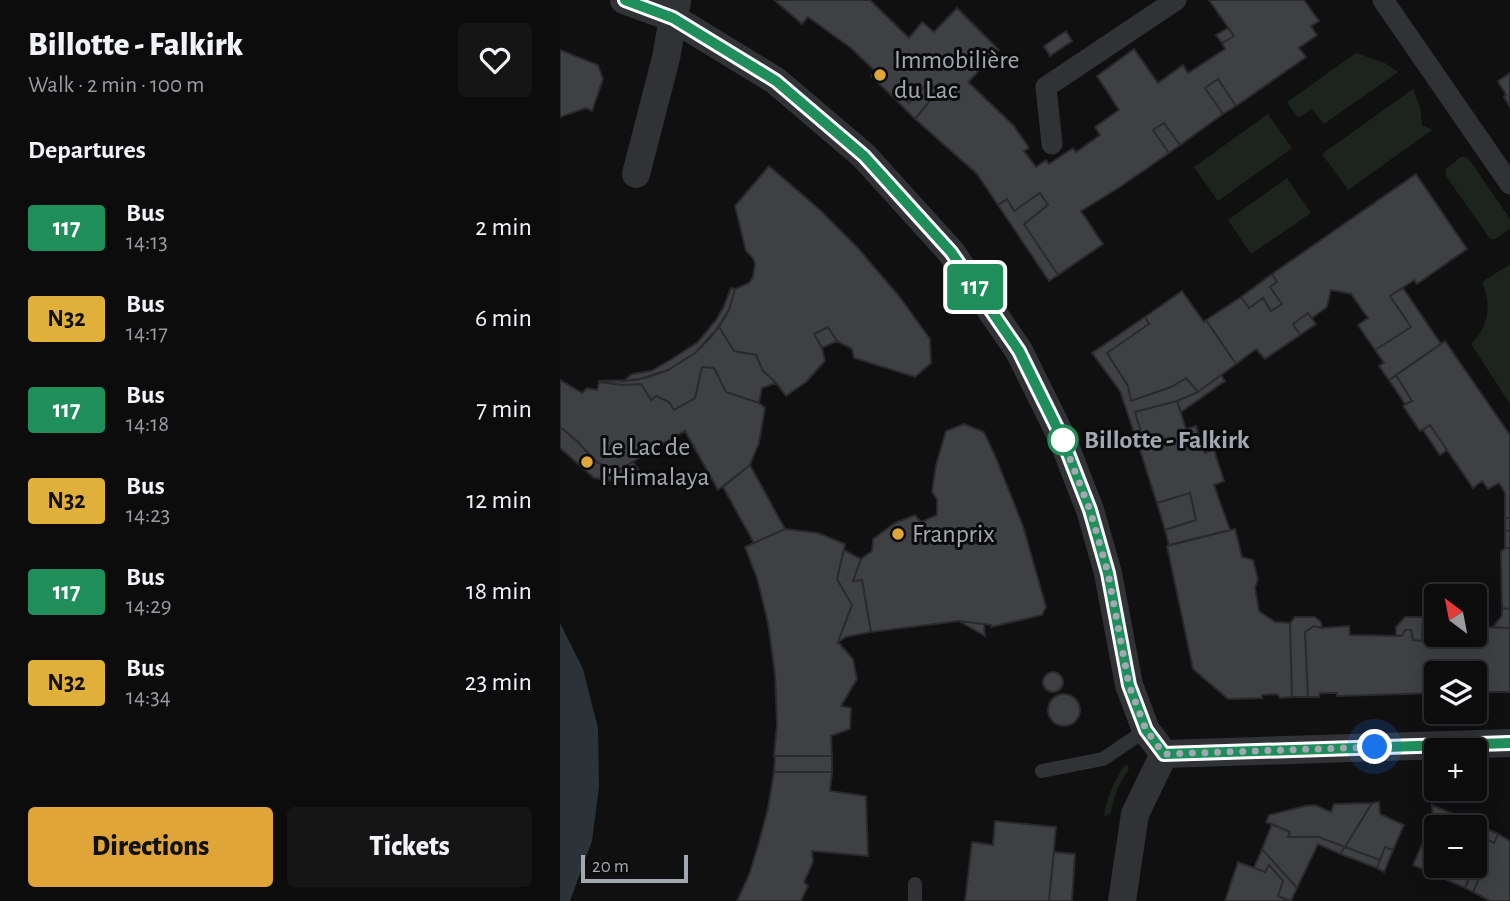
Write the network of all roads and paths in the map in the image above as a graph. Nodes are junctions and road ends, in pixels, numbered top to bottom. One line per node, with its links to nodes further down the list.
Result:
1 (624, 0): 4 (street)
2 (1176, 0): 5 (street)
3 (1382, 0): 7 (street)
4 (675, 9): 6 (street); 8 (street)
5 (1052, 144)
6 (636, 174)
7 (1510, 184)
8 (1146, 730): 10 (street); 11 (lane)
9 (1510, 743): 10 (street)
10 (1164, 754): 14 (street)
11 (1042, 771)
12 (915, 884): 13 (lane)
13 (915, 901)
14 (1122, 901)

